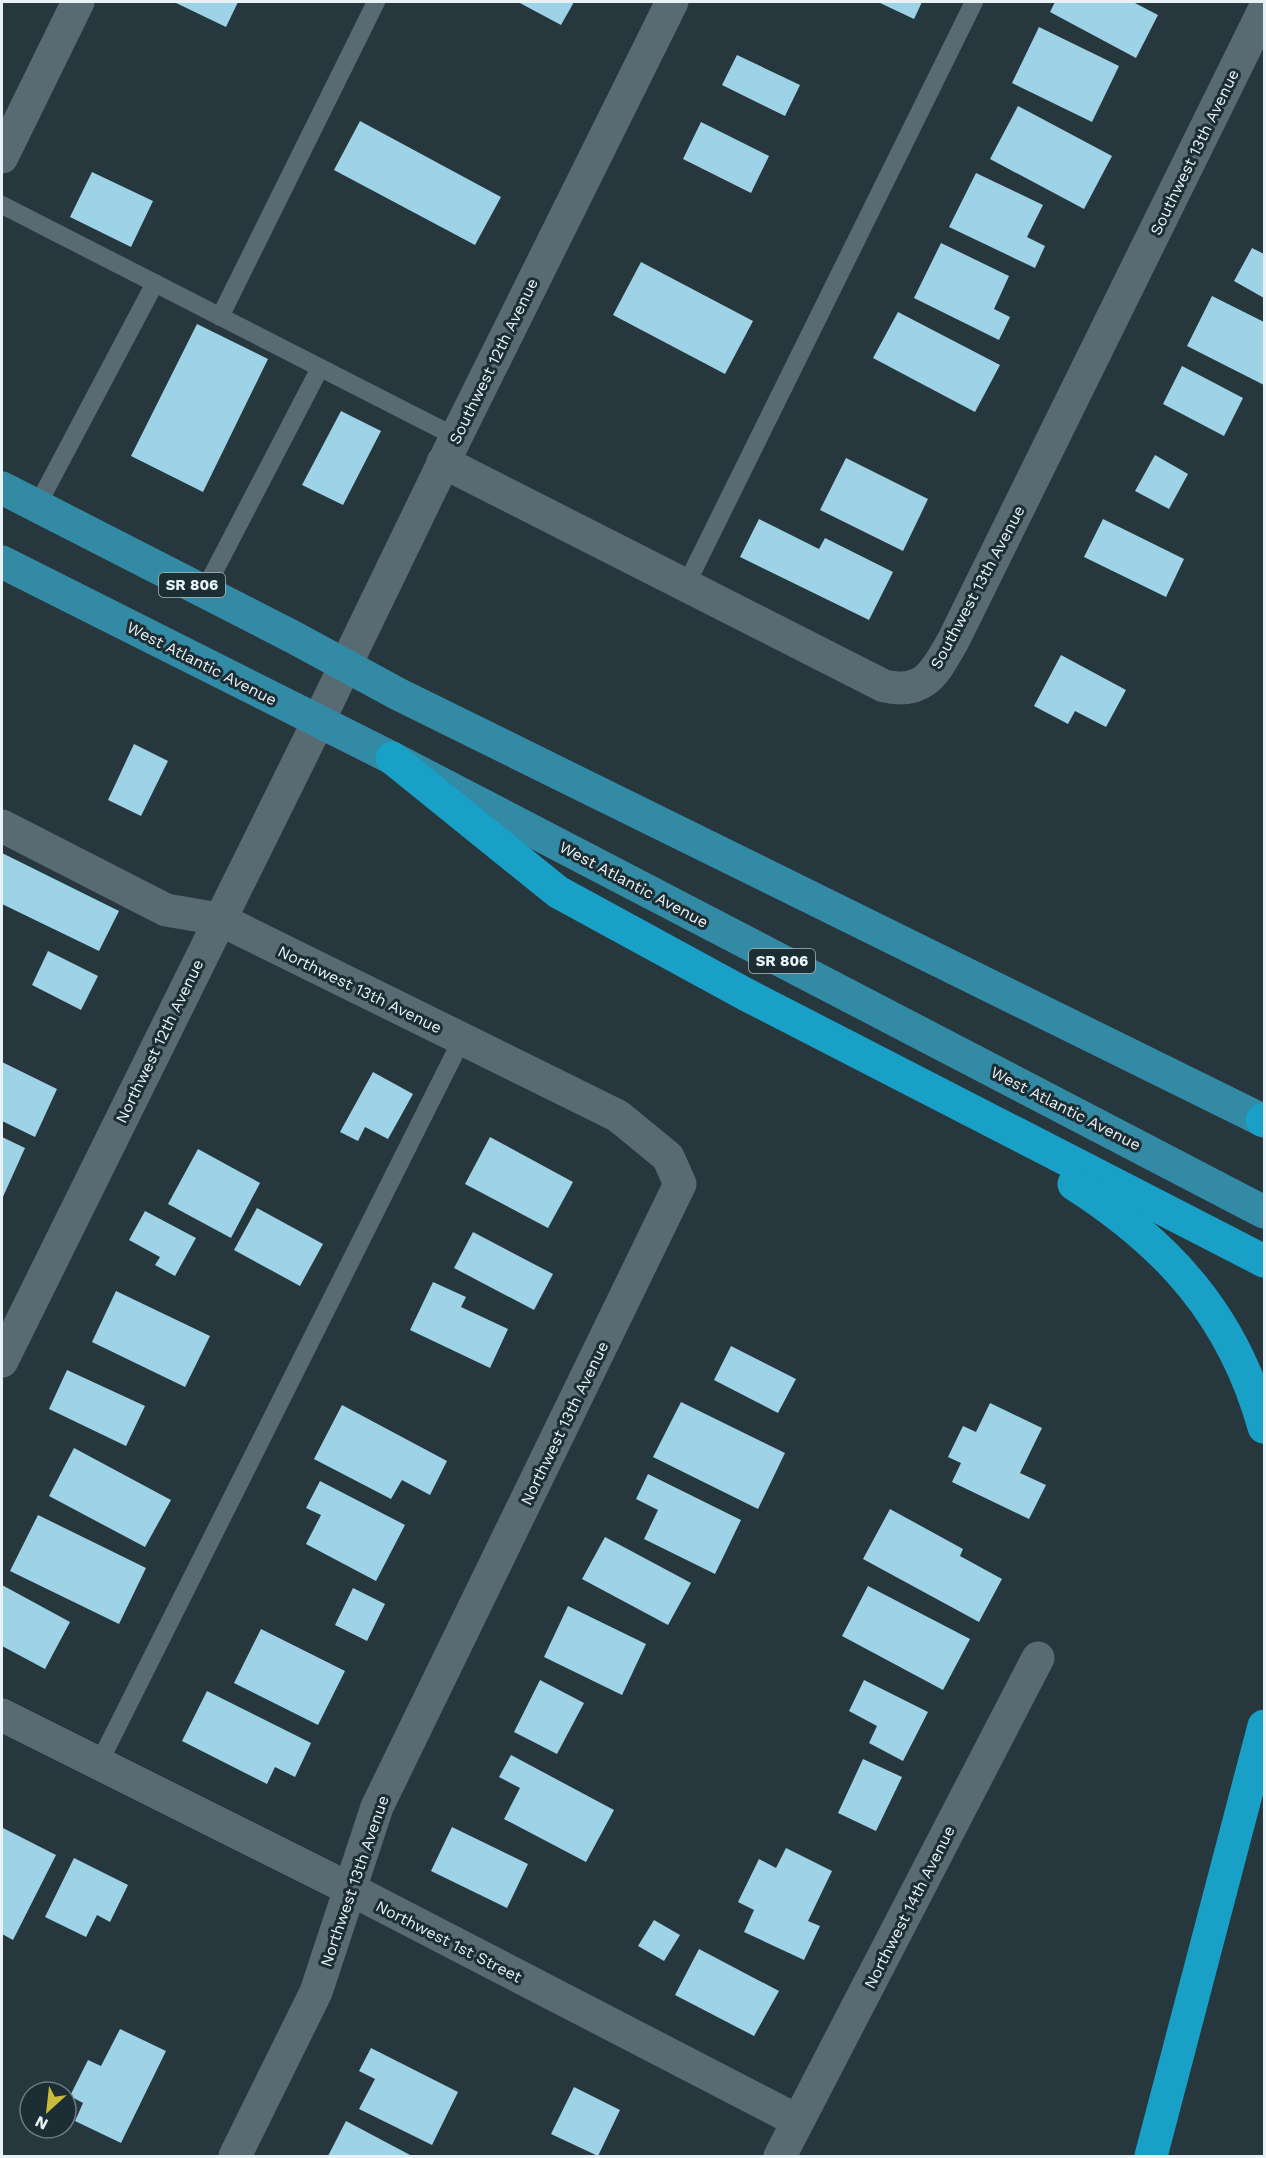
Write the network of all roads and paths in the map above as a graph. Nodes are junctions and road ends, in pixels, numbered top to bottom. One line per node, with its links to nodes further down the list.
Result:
1 (78, 2): 6 (street)
2 (376, 2): 9 (lane)
3 (672, 2): 11 (street, Southwest 12th Avenue)
4 (974, 2): 15 (lane)
5 (1264, 10): 15 (street, Southwest 13th Avenue)
6 (2, 156)
7 (2, 205): 8 (lane)
8 (155, 283): 9 (lane); 13 (lane)
9 (220, 317): 10 (lane)
10 (320, 368): 11 (lane); 16 (lane)
11 (450, 449): 15 (street, Southwest 13th Avenue); 17 (street, Southwest 12th Avenue)
12 (2, 488): 13 (main road, SR 806)
13 (38, 506): 16 (main road, SR 806)
14 (2, 562): 18 (main road, West Atlantic Avenue / SR 806)
15 (686, 585)
16 (204, 591): 17 (main road, SR 806)
17 (346, 665): 18 (street, Southwest 12th Avenue); 24 (main road, SR 806)
18 (318, 722): 19 (main road, West Atlantic Avenue / SR 806); 21 (street, Northwest 12th Avenue)
19 (392, 758): 23 (highway); 25 (main road, West Atlantic Avenue / SR 806)
20 (2, 826): 21 (street, Northwest 13th Avenue)
21 (219, 919): 22 (street, Northwest 13th Avenue); 27 (street, Northwest 12th Avenue)
22 (462, 1039): 32 (lane); 33 (street, Northwest 13th Avenue)
23 (919, 1084): 26 (highway); 28 (highway)
24 (1264, 1120)
25 (1264, 1212)
26 (1264, 1261)
27 (2, 1361)
28 (1264, 1427)
29 (1038, 1658): 34 (street, Northwest 14th Avenue)
30 (2, 1715): 32 (street, Northwest 1st Street)
31 (1264, 1726): 37 (highway)
32 (99, 1763): 33 (street, Northwest 1st Street)
33 (350, 1889): 34 (street, Northwest 1st Street); 35 (street, Northwest 13th Avenue)
34 (798, 2121): 36 (street, Northwest 14th Avenue)
35 (235, 2157)
36 (780, 2157)
37 (1151, 2157)

